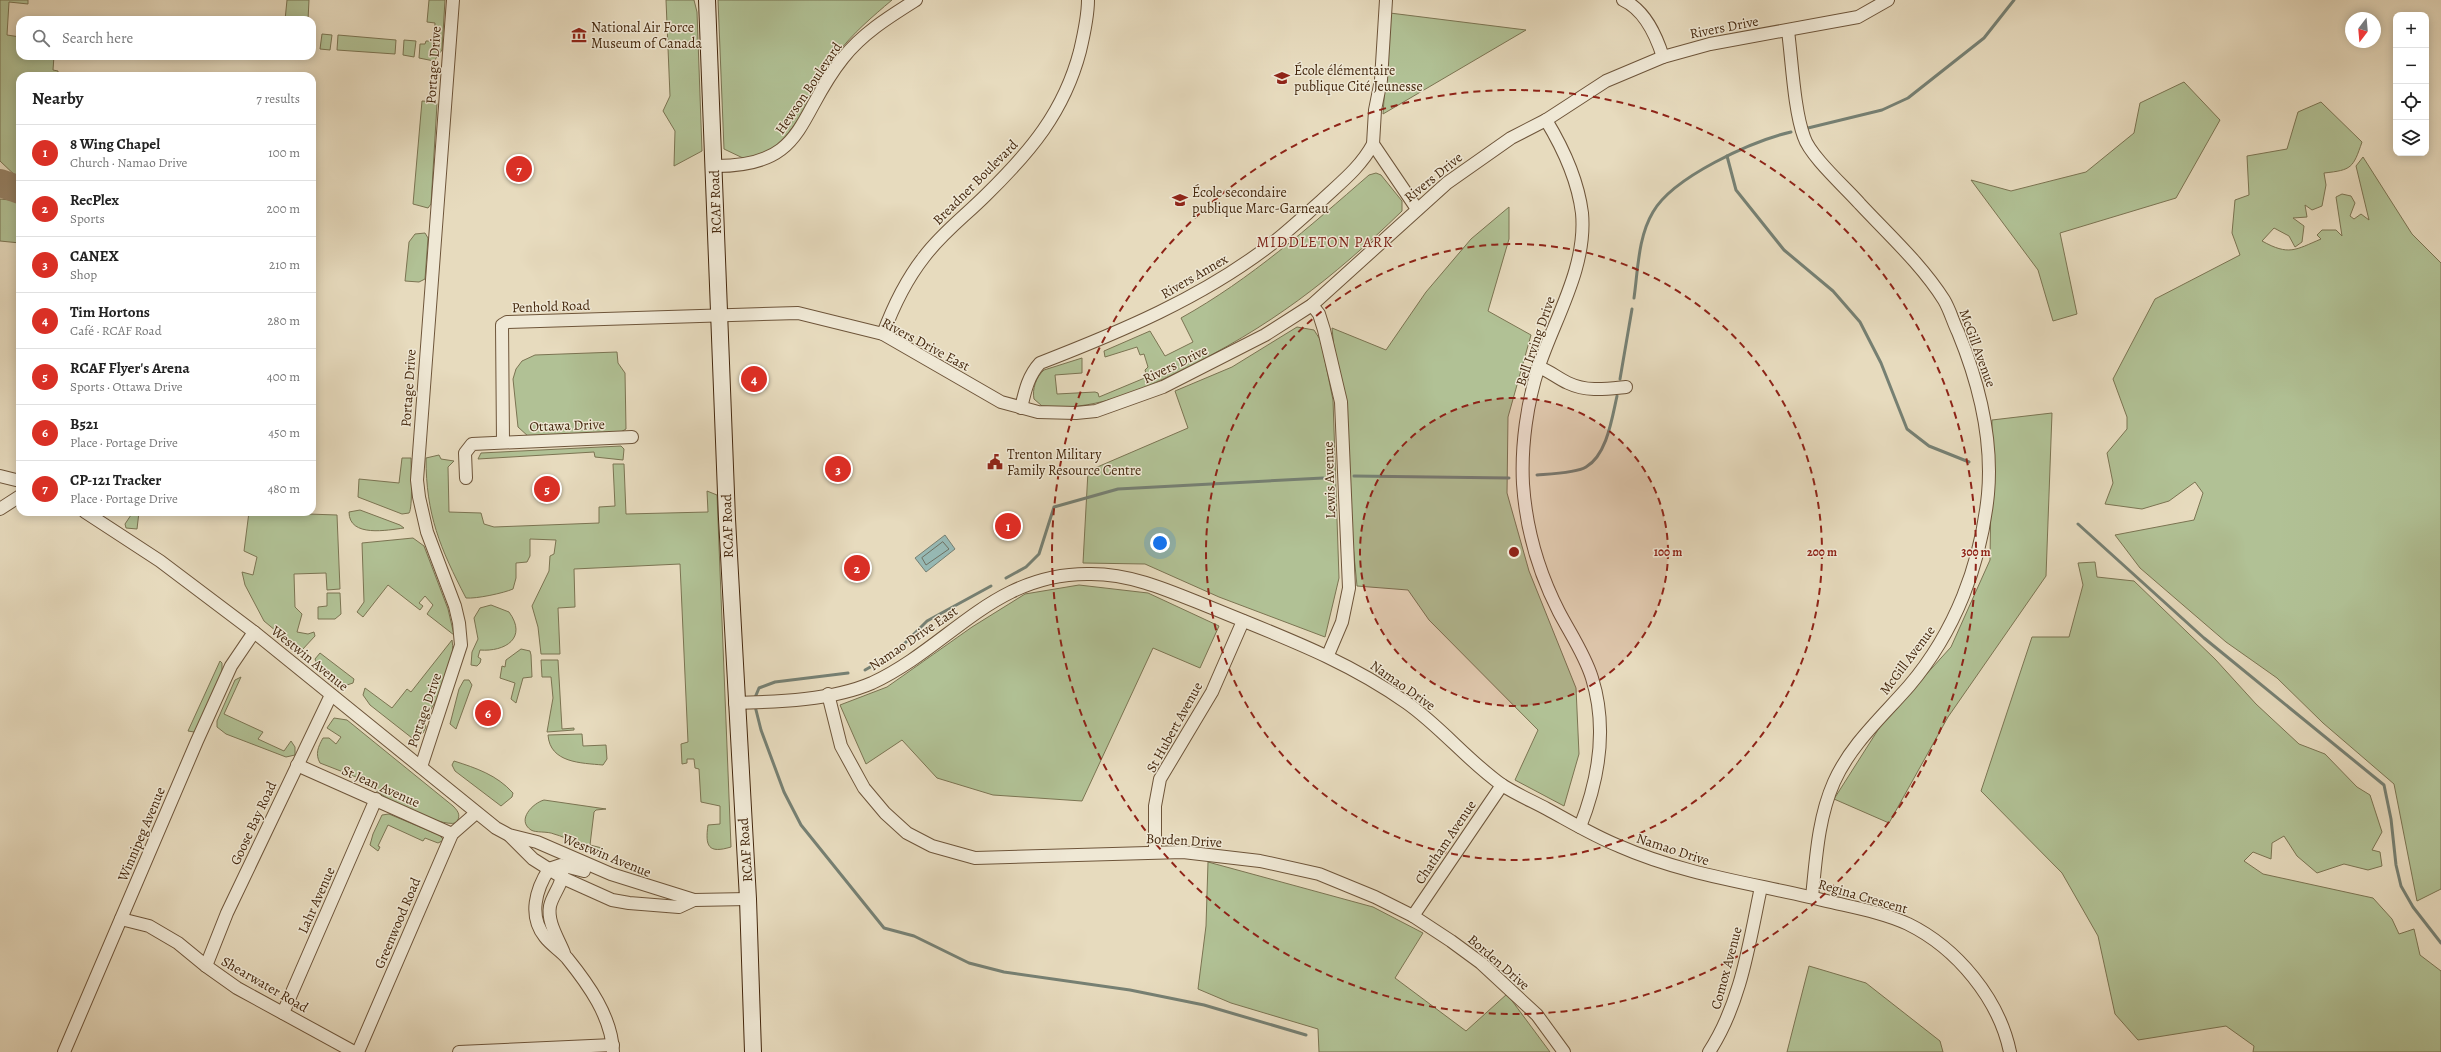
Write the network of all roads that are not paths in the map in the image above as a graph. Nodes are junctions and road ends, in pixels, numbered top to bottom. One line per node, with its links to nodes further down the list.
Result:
1 (453, 0): 36 (street, Portage Drive)
2 (707, 0): 12 (main road, RCAF Road)
3 (916, 0): 12 (street, Hewson Boulevard)
4 (1088, 0): 16 (street, Breadner Boulevard)
5 (1386, 0): 11 (street)
6 (1623, 0): 9 (street)
7 (1888, 0): 8 (street, Rivers Drive)
8 (1788, 31): 9 (street, Rivers Drive); 50 (street, McGill Avenue)
9 (1663, 57): 10 (street, Rivers Drive)
10 (1546, 120): 13 (street, Rivers Drive); 17 (street, Bell Irving Drive)
11 (1373, 144): 13 (street); 19 (street, Rivers Annex)
12 (714, 166): 15 (main road, RCAF Road)
13 (1417, 209): 14 (street, Rivers Drive)
14 (1312, 306): 19 (street, Rivers Drive); 31 (street, Lewis Avenue)
15 (719, 316): 16 (street, Rivers Drive East); 21 (street, Penhold Road); 34 (main road, RCAF Road)
16 (883, 334): 19 (street, Rivers Drive East)
17 (1538, 367): 18 (street); 40 (street, Bell Irving Drive)
18 (1626, 387)
19 (1021, 408)
20 (632, 437): 21 (street, Ottawa Drive)
21 (503, 442): 23 (street, Ottawa Drive)
22 (0, 476): 24 (street)
23 (466, 478)
24 (16, 480)
25 (16, 499): 26 (street)
26 (0, 509)
27 (91, 516): 30 (street, Westwin Avenue)
28 (1005, 593): 29 (street, Namao Drive); 33 (street, Namao Drive East)
29 (1243, 621): 31 (street, Namao Drive); 44 (street, St Hubert Avenue)
30 (254, 632): 32 (street, Westwin Avenue); 54 (street, Winnipeg Avenue)
31 (1328, 655): 37 (street, Namao Drive)
32 (331, 694): 35 (street, Goose Bay Road); 36 (street, Westwin Avenue)
33 (828, 694): 34 (street, Namao Drive East); 44 (street, Borden Drive)
34 (741, 703): 51 (main road, RCAF Road)
35 (297, 765): 38 (street, St Jean Avenue); 56 (street, Goose Bay Road)
36 (421, 767): 39 (street, Westwin Avenue)
37 (1502, 785): 40 (street, Namao Drive); 53 (street, Chatham Avenue)
38 (376, 800): 41 (street, St Jean Avenue); 57 (street, Lahr Avenue)
39 (476, 813): 41 (street, Greenwood Road); 42 (street, Westwin Avenue)
40 (1580, 827): 49 (street, Namao Drive)
41 (452, 834): 61 (street, Greenwood Road)
42 (509, 835): 43 (street, Westwin Avenue); 46 (street, Westwin Avenue)
43 (555, 851): 45 (street); 47 (street, Westwin Avenue)
44 (1155, 852): 53 (street, Borden Drive)
45 (561, 865): 46 (street); 47 (street); 48 (street)
46 (549, 869): 48 (street, Westwin Avenue); 55 (street)
47 (611, 874): 52 (street, Westwin Avenue)
48 (563, 878): 52 (street, Westwin Avenue); 55 (street)
49 (1761, 887): 50 (street, Regina Crescent); 65 (street, Comox Avenue)
50 (1812, 897): 66 (street, Regina Crescent)
51 (748, 899): 52 (street, Westwin Avenue); 63 (main road, RCAF Road)
52 (694, 900)
53 (1413, 916): 64 (street, Borden Drive)
54 (121, 919): 56 (street, Shearwater Road); 59 (street, Winnipeg Avenue)
55 (566, 958): 58 (street)
56 (206, 966): 57 (street, Shearwater Road)
57 (283, 1013): 60 (street, Shearwater Road)
58 (613, 1049): 62 (street)
59 (64, 1052)
60 (354, 1052)
61 (358, 1052)
62 (458, 1052)
63 (753, 1052)
64 (1564, 1052)
65 (1709, 1052)
66 (2010, 1052)

